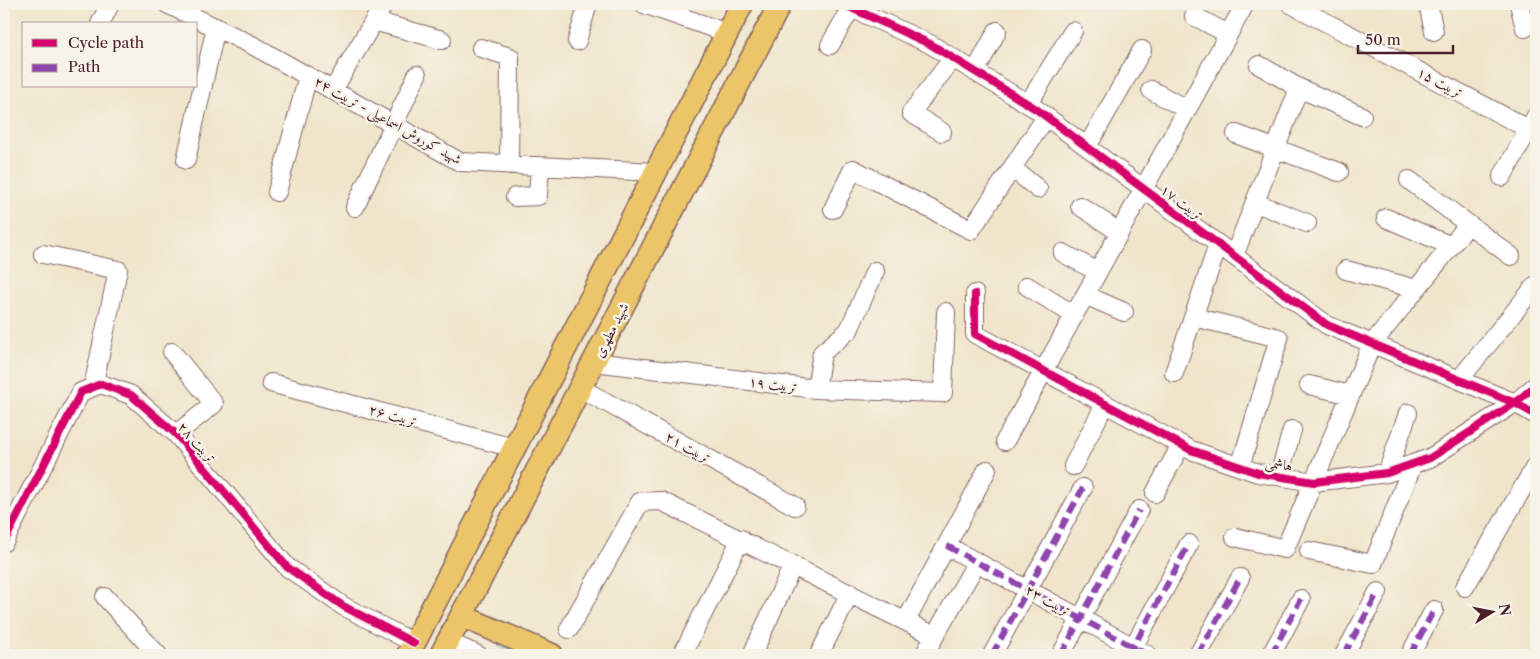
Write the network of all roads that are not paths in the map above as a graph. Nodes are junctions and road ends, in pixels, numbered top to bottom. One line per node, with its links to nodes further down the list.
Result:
1 (110, 4): 16 (street)
2 (167, 4): 17 (street, شهید کوروش اسماعیلی - تربیت ۲۴)
3 (383, 4): 15 (street)
4 (588, 4): 25 (street)
5 (644, 4): 22 (street)
6 (742, 4): 22 (main road)
7 (780, 4): 77 (main road, شهید مطهری)
8 (1245, 4): 23 (street)
9 (1291, 4): 42 (street, تربیت ۱۵)
10 (1428, 4): 21 (street)
11 (1519, 4): 18 (street)
12 (847, 6): 13 (street, تربیت ۱۷); 26 (street)
13 (874, 10): 29 (street, تربیت ۱۷)
14 (1194, 16): 23 (street)
15 (374, 21): 24 (street); 35 (street)
16 (101, 22)
17 (216, 27): 33 (street, شهید کوروش اسماعیلی - تربیت ۲۴); 47 (street)
18 (1525, 28)
19 (996, 31): 31 (street)
20 (1073, 31): 37 (street)
21 (1434, 31)
22 (727, 33): 51 (main road)
23 (1228, 34): 38 (street)
24 (442, 40)
25 (578, 41)
26 (830, 46)
27 (481, 48): 48 (street)
28 (1142, 50): 45 (street)
29 (952, 58): 31 (street, تربیت ۱۷); 43 (street)
30 (1258, 65): 34 (street)
31 (975, 72): 37 (street, تربیت ۱۷)
32 (417, 75): 41 (street)
33 (308, 76): 35 (street, شهید کوروش اسماعیلی - تربیت ۲۴); 57 (street)
34 (1299, 88): 39 (street); 46 (street)
35 (333, 90): 41 (street, شهید کوروش اسماعیلی - تربیت ۲۴)
36 (1151, 90): 38 (street)
37 (1028, 104): 40 (street, تربیت ۱۷)
38 (1186, 109): 56 (street)
39 (1362, 116)
40 (1046, 117): 45 (street, تربیت ۱۷); 50 (street)
41 (394, 125): 48 (street, شهید کوروش اسماعیلی - تربیت ۲۴); 61 (street)
42 (1534, 126): 53 (street)
43 (942, 132)
44 (1236, 134): 46 (street)
45 (1087, 147): 56 (street, تربیت ۱۷)
46 (1277, 150): 52 (street); 59 (street)
47 (186, 160)
48 (509, 164): 49 (street, شهید کوروش اسماعیلی - تربیت ۲۴)
49 (540, 166): 51 (street, شهید کوروش اسماعیلی - تربیت ۲۴); 58 (street)
50 (1012, 168): 55 (street); 62 (street)
51 (656, 172): 73 (main road)
52 (1339, 172)
53 (1502, 177)
54 (1409, 180): 65 (street)
55 (1038, 188)
56 (1143, 189): 66 (street); 67 (street, تربیت ۱۷)
57 (278, 192)
58 (515, 197)
59 (1256, 203): 64 (street); 71 (street)
60 (1080, 206): 66 (street)
61 (355, 208)
62 (833, 209)
63 (1386, 218): 68 (street)
64 (1307, 223)
65 (1468, 225): 68 (street); 72 (street)
66 (1119, 232): 76 (street)
67 (1218, 245): 71 (street, تربیت ۱۷); 86 (street)
68 (1451, 246): 80 (street)
69 (1063, 253): 76 (street)
70 (43, 254): 96 (street)
71 (1234, 256): 87 (street, تربیت ۱۷)
72 (1510, 256)
73 (611, 259): 77 (main road); 108 (main road)
74 (1346, 270): 80 (street)
75 (875, 271): 98 (street, تربیت ۱۹)
76 (1098, 272): 82 (street)
77 (639, 274): 89 (main road, شهید مطهری)
78 (1536, 285): 92 (street)
79 (1027, 286): 85 (street)
80 (1416, 289): 87 (street)
81 (975, 294): 90 (street, هاشمی)
82 (1085, 295): 84 (street); 85 (street)
83 (946, 312): 98 (street)
84 (1124, 312)
85 (1074, 315): 90 (street)
86 (1194, 317): 91 (street); 112 (street)
87 (1372, 344): 92 (street, تربیت ۱۷); 99 (street)
88 (172, 352): 105 (street)
89 (594, 362): 97 (main road, شهید مطهری); 98 (street, تربیت ۱۹)
90 (1043, 372): 100 (street, هاشمی); 106 (street)
91 (1174, 373)
92 (1459, 380): 101 (street, تربیت ۱۷)
93 (271, 383): 108 (street, تربیت ۲۶)
94 (1309, 384): 99 (street)
95 (1536, 385): 101 (street, هاشمی)
96 (93, 387): 105 (street, تربیت ۲۸); 123 (street)
97 (580, 388): 119 (street, تربیت ۲۱); 137 (main road, شهید مطهری)
98 (816, 389)
99 (1351, 395): 116 (street)
100 (1105, 404): 107 (street, هاشمی); 111 (street)
101 (1515, 404): 103 (street, تربیت ۱۷); 109 (street, هاشمی)
102 (1408, 413): 114 (street)
103 (1536, 415)
104 (1292, 430): 115 (street)
105 (176, 434): 142 (street, تربیت ۲۸)
106 (1005, 441)
107 (1181, 445): 112 (street, هاشمی); 118 (street)
108 (514, 448): 142 (main road)
109 (1413, 464): 114 (street, هاشمی); 126 (street)
110 (1536, 465): 130 (street)
111 (1073, 466)
112 (1240, 467): 115 (street, هاشمی)
113 (987, 470): 125 (street)
114 (1387, 473): 116 (street, هاشمی)
115 (1279, 476): 116 (street, هاشمی)
116 (1314, 482): 121 (street)
117 (1082, 488): 131 (street)
118 (1155, 493)
119 (795, 506)
120 (1139, 510): 138 (street)
121 (1235, 537)
122 (741, 539): 128 (street); 140 (street); 148 (street)
123 (4, 542)
124 (1189, 544): 144 (street)
125 (947, 546): 127 (street, تربیت ۲۳); 139 (street)
126 (1309, 551)
127 (976, 562): 131 (street, تربیت ۲۳); 141 (street)
128 (793, 565): 133 (street); 149 (street)
129 (1240, 578): 154 (street)
130 (1465, 587)
131 (1028, 590): 138 (street, تربیت ۲۳); 152 (street)
132 (1378, 592): 156 (street)
133 (850, 593): 139 (street); 150 (street)
134 (104, 597): 145 (street)
135 (1301, 599): 155 (street)
136 (1434, 610): 157 (street)
137 (462, 616): 143 (main road, شهید مطهری); 147 (main road)
138 (1081, 618): 144 (street, تربیت ۲۳); 153 (street)
139 (906, 621): 141 (street)
140 (569, 629)
141 (935, 636): 151 (street)
142 (411, 649)
143 (444, 649): 146 (street)
144 (1137, 652)
145 (158, 655)
146 (478, 655)
147 (552, 655)
148 (682, 655)
149 (752, 655)
150 (819, 655)
151 (924, 655)
152 (992, 655)
153 (1061, 655)
154 (1198, 655)
155 (1271, 655)
156 (1344, 655)
157 (1410, 655)

